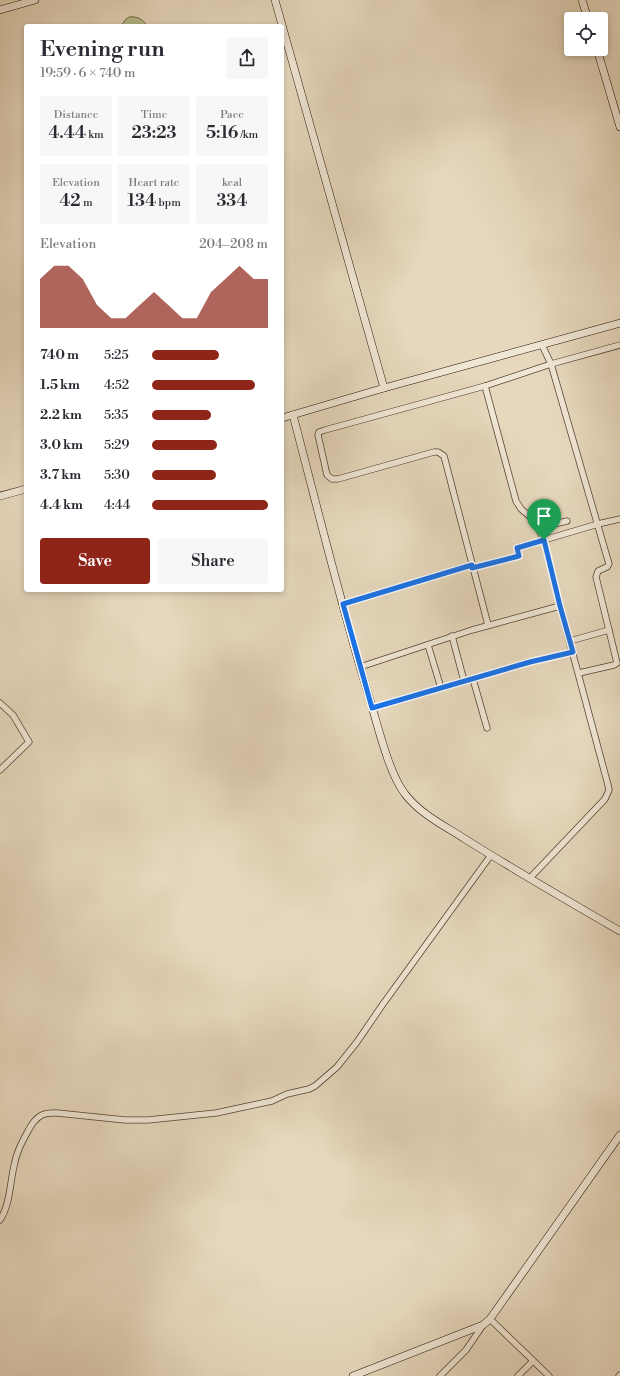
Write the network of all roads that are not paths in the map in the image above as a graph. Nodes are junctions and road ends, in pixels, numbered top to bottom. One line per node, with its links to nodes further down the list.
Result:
1 (34, 0): 4 (street)
2 (275, 0): 6 (street)
3 (582, 0): 5 (street)
4 (0, 10)
5 (586, 12)
6 (282, 24)
7 (284, 32): 15 (street)
8 (599, 56): 9 (street)
9 (620, 127)
10 (620, 323): 12 (street)
11 (620, 344): 13 (street)
12 (542, 345): 13 (street); 15 (street)
13 (551, 364): 14 (street); 23 (street)
14 (485, 386): 21 (street); 25 (street)
15 (384, 388): 16 (street)
16 (293, 415): 17 (street); 26 (street)
17 (284, 417)
18 (24, 490): 19 (street)
19 (0, 496)
20 (620, 519): 23 (street)
21 (534, 520): 22 (street); 24 (street)
22 (567, 521)
23 (598, 524): 24 (street); 29 (street)
24 (544, 540): 25 (street); 27 (street)
25 (472, 567): 26 (street); 28 (street)
26 (343, 604): 34 (street)
27 (560, 606): 28 (street); 31 (street)
28 (488, 625): 30 (street)
29 (609, 630): 31 (street); 35 (street)
30 (452, 636): 32 (street); 37 (street)
31 (570, 641): 33 (street)
32 (428, 645): 34 (street); 38 (street)
33 (573, 652): 35 (street); 36 (street)
34 (360, 668): 40 (street)
35 (579, 673): 44 (street)
36 (473, 679): 37 (street); 41 (street)
37 (464, 681): 38 (street)
38 (441, 688): 40 (street)
39 (0, 703): 42 (street)
40 (372, 708): 43 (street)
41 (487, 728)
42 (0, 770)
43 (491, 855): 44 (street); 47 (street)
44 (530, 878): 45 (street)
45 (620, 931)
46 (620, 1135): 48 (street)
47 (0, 1220)
48 (490, 1319): 49 (street); 50 (street)
49 (483, 1325): 51 (street); 52 (street)
50 (534, 1361): 53 (street); 54 (street)
51 (353, 1376)
52 (440, 1376)
53 (518, 1376)
54 (548, 1376)

